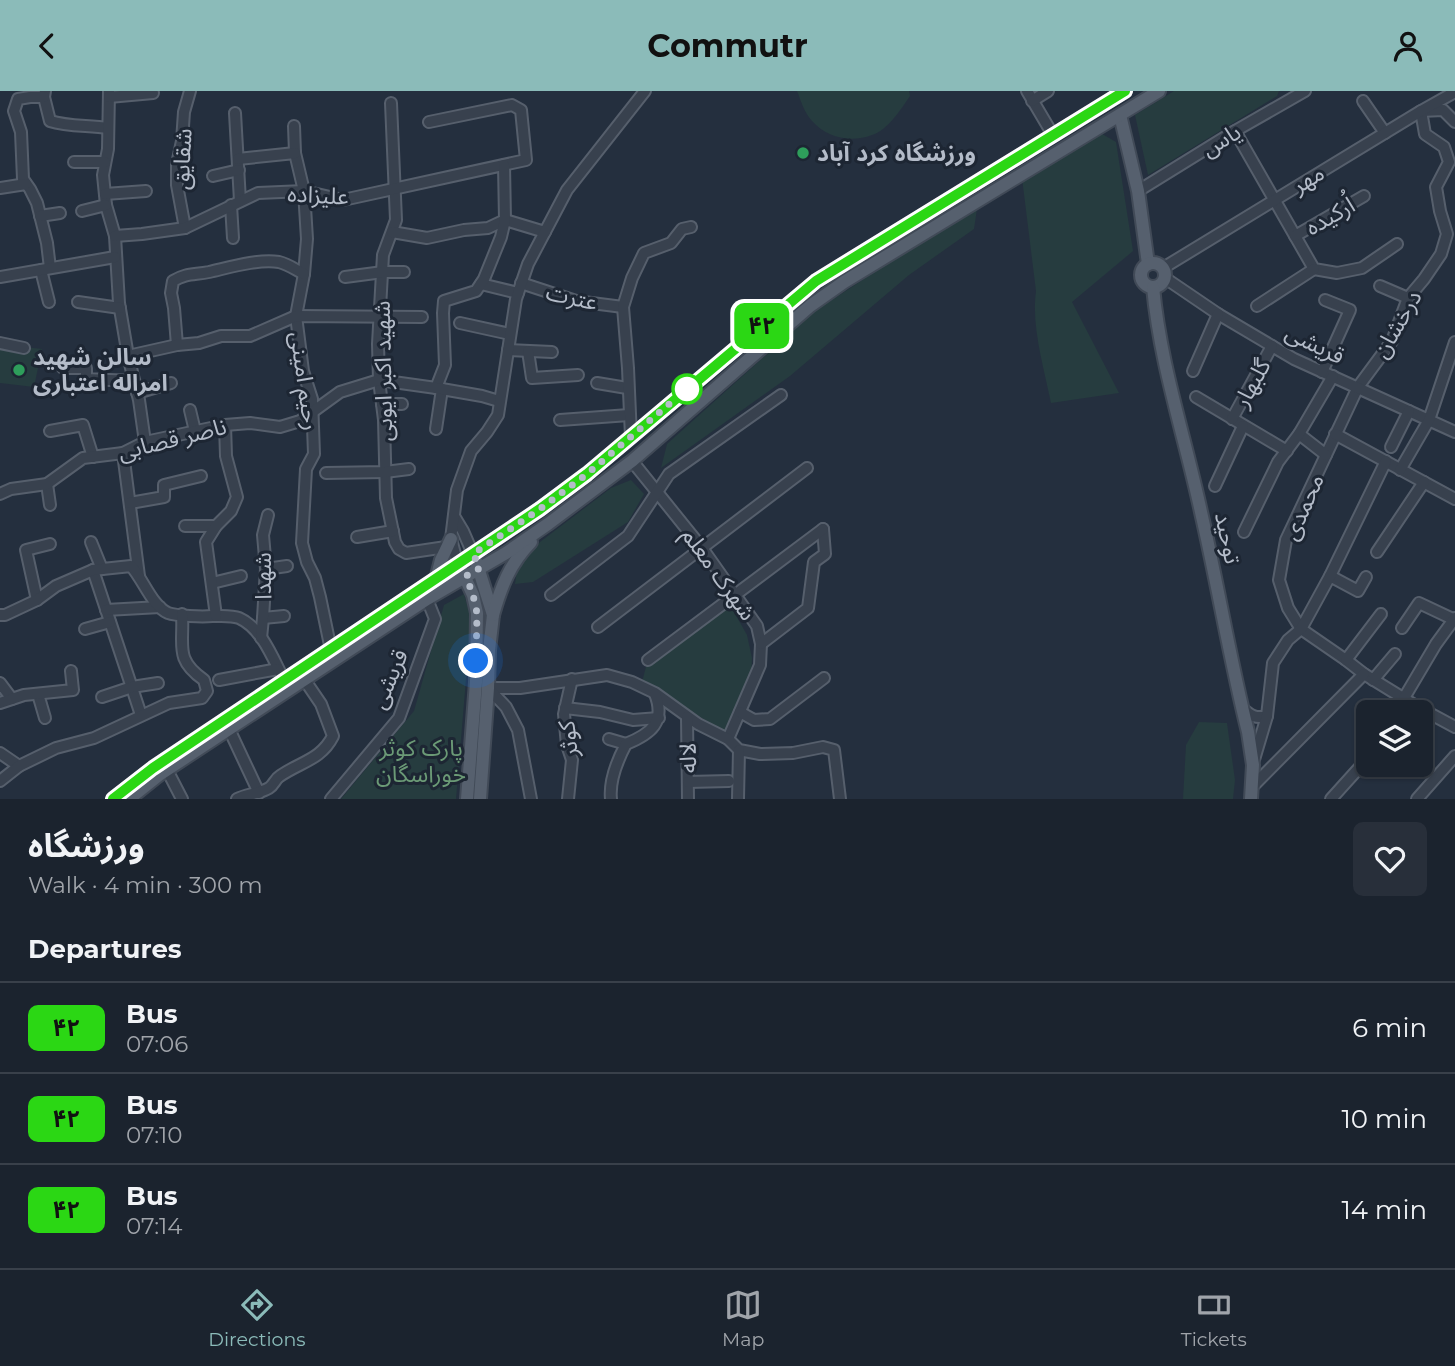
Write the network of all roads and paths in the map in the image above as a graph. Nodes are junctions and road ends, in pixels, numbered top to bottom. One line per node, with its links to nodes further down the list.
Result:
1 (190, 91): 47 (street, شقایق)
2 (645, 91): 49 (street)
3 (1048, 91): 11 (street)
4 (1125, 91): 23 (main road)
5 (1159, 91): 16 (main road)
6 (1305, 91): 21 (street, یاس)
7 (1455, 92): 14 (street, مهر)
8 (153, 93): 10 (street)
9 (45, 94): 20 (street); 32 (street)
10 (109, 94): 20 (street)
11 (1030, 96): 23 (street)
12 (1363, 101): 22 (street)
13 (391, 103): 34 (street, شهید اکبر ایوبی)
14 (1421, 111): 17 (street); 22 (street, مهر); 29 (street, درخشان)
15 (235, 113): 27 (street)
16 (1120, 115): 37 (main road); 70 (main road)
17 (1455, 122)
18 (429, 123): 28 (street, علیزاده)
19 (294, 126): 24 (street, رحیم امینی)
20 (108, 128): 26 (street)
21 (1235, 131): 37 (street, یاس); 40 (street)
22 (1385, 133): 40 (street, مهر)
23 (1053, 135): 66 (main road)
24 (295, 153): 27 (street); 36 (street, رحیم امینی)
25 (74, 162): 26 (street)
26 (105, 162): 39 (street)
27 (238, 165): 30 (street); 41 (street)
28 (504, 165): 34 (street, علیزاده); 45 (street)
29 (1443, 174): 31 (street); 69 (street, درخشان)
30 (213, 176)
31 (1455, 177)
32 (26, 184): 33 (street); 44 (street)
33 (0, 188)
34 (394, 190): 36 (street, علیزاده); 48 (street, شهید اکبر ایوبی)
35 (146, 191): 39 (street)
36 (304, 191): 41 (street, علیزاده); 61 (street, رحیم امینی)
37 (1138, 191): 55 (main road)
38 (1364, 196): 51 (street, اُرکیده)
39 (105, 200): 42 (street); 50 (street)
40 (1274, 200): 51 (street); 60 (street, مهر)
41 (235, 203): 47 (street, علیزاده); 52 (street)
42 (82, 211)
43 (61, 212): 44 (street)
44 (40, 216): 56 (street)
45 (505, 220): 48 (street); 49 (street); 64 (street)
46 (691, 227): 75 (street)
47 (185, 228): 50 (street, علیزاده)
48 (392, 232): 58 (street, شهید اکبر ایوبی)
49 (545, 232): 67 (street)
50 (115, 236): 54 (street)
51 (1295, 236): 57 (street)
52 (233, 238)
53 (1396, 244): 57 (street)
54 (115, 257): 56 (street); 76 (street)
55 (1148, 264): 60 (main road); 68 (main road)
56 (45, 269): 62 (street); 72 (street)
57 (1314, 269): 74 (street)
58 (383, 272): 59 (street); 63 (street); 79 (street, شهید اکبر ایوبی)
59 (404, 272)
60 (1164, 273): 68 (main road); 77 (street, قریشی)
61 (304, 274): 78 (street, رحیم امینی); 85 (street)
62 (0, 277)
63 (345, 277)
64 (481, 283): 67 (street, عترت); 101 (street)
65 (1381, 286): 69 (street)
66 (809, 287): 70 (main road); 123 (main road)
67 (520, 288): 75 (street, عترت); 82 (street)
68 (1153, 288): 216 (main road, توحید)
69 (1408, 298): 100 (street, درخشان)
70 (818, 300): 130 (main road)
71 (1325, 300): 94 (street)
72 (49, 302)
73 (78, 302): 76 (street)
74 (1257, 306)
75 (623, 307): 102 (street)
76 (120, 308): 91 (street)
77 (1219, 314): 86 (street, قریشی); 93 (street)
78 (296, 316): 79 (street); 85 (street); 110 (street, رحیم امینی)
79 (381, 316): 80 (street); 96 (street, شهید اکبر ایوبی)
80 (422, 317)
81 (460, 323): 82 (street)
82 (510, 334): 88 (street)
83 (1455, 342): 114 (street)
84 (0, 343): 87 (street)
85 (177, 345): 91 (street)
86 (1272, 346): 94 (street, قریشی); 112 (street, گلبهار)
87 (24, 348)
88 (508, 350): 89 (street); 105 (street)
89 (528, 351): 90 (street); 95 (street)
90 (552, 352)
91 (128, 356): 99 (street)
92 (63, 368): 99 (street)
93 (1193, 371)
94 (1327, 374): 100 (street, قریشی); 121 (street)
95 (578, 375)
96 (379, 380): 101 (street); 106 (street, شهید اکبر ایوبی); 110 (street, ناصر قصابی)
97 (171, 383): 99 (street)
98 (597, 383): 102 (street)
99 (136, 387): 124 (street)
100 (1358, 387): 109 (street, قریشی); 122 (street, محمدی)
101 (439, 388): 105 (street); 117 (street)
102 (627, 388): 111 (street)
103 (781, 395): 141 (street)
104 (1196, 397): 112 (street)
105 (499, 401): 147 (street)
106 (382, 404): 107 (street); 135 (street, شهید اکبر ایوبی)
107 (402, 404)
108 (190, 410): 119 (street)
109 (1409, 411): 114 (street, قریشی); 125 (street)
110 (312, 413): 115 (street, ناصر قصابی); 194 (street, رحیم امینی)
111 (629, 415): 113 (street); 123 (street)
112 (1232, 419): 116 (street)
113 (560, 420)
114 (1429, 420): 120 (street, قریشی); 134 (street)
115 (225, 425): 119 (street, ناصر قصابی); 150 (street)
116 (1243, 426): 126 (street); 140 (street)
117 (436, 429)
118 (50, 431): 129 (street)
119 (195, 431): 124 (street, ناصر قصابی)
120 (1455, 432)
121 (1299, 434): 126 (street); 128 (street)
122 (1335, 434): 128 (street, محمدی); 131 (street)
123 (631, 437): 159 (main road)
124 (145, 442): 127 (street, ناصر قصابی)
125 (1391, 447)
126 (1287, 451): 152 (street)
127 (123, 453): 129 (street, ناصر قصابی); 144 (street)
128 (1326, 455): 191 (street, محمدی)
129 (93, 457): 139 (street, ناصر قصابی)
130 (632, 461): 141 (street, شهرک معلم); 148 (main road)
131 (1386, 461): 134 (street); 167 (street)
132 (807, 468): 157 (street)
133 (409, 469): 135 (street)
134 (1400, 470): 138 (street)
135 (385, 472): 136 (street); 151 (street, شهید اکبر ایوبی)
136 (326, 474)
137 (201, 476): 144 (street)
138 (1424, 482): 143 (street); 158 (street)
139 (47, 484): 142 (street); 145 (street)
140 (1215, 487)
141 (657, 492): 157 (street, شهرک معلم); 172 (street)
142 (0, 494)
143 (1455, 499)
144 (130, 503): 165 (street)
145 (50, 505)
146 (268, 515): 162 (street, شهدا)
147 (454, 516): 155 (street); 159 (street)
148 (548, 524): 161 (main road); 181 (main road)
149 (185, 526): 150 (street)
150 (216, 526): 170 (street)
151 (393, 531): 153 (street); 155 (street)
152 (1244, 532)
153 (357, 537)
154 (92, 541): 163 (street)
155 (448, 543): 164 (street); 169 (main road)
156 (50, 544): 175 (street)
157 (702, 548): 173 (street, شهرک معلم); 188 (street)
158 (1377, 552)
159 (473, 554): 161 (main road); 164 (main road)
160 (287, 566): 162 (street)
161 (480, 568): 164 (main road); 181 (main road)
162 (266, 569): 184 (street, شهدا)
163 (98, 570): 165 (street); 175 (street); 177 (street)
164 (462, 571): 169 (main road); 171 (main road); 174 (main road)
165 (139, 576): 176 (street)
166 (242, 576): 170 (street)
167 (1330, 576): 168 (street); 191 (street)
168 (1366, 577)
169 (436, 580): 194 (main road)
170 (212, 583): 182 (street)
171 (473, 595): 174 (main road); 185 (main road)
172 (551, 595)
173 (734, 595): 193 (street, شهرک معلم); 193 (street); 196 (street)
174 (431, 596): 202 (main road); 247 (street, قریشی)
175 (37, 600): 180 (street)
176 (160, 607): 177 (street); 178 (street)
177 (106, 610): 187 (street)
178 (182, 614): 182 (street); 218 (street)
179 (1381, 614): 197 (street)
180 (0, 615)
181 (493, 615): 185 (main road); 208 (main road)
182 (216, 616): 192 (street)
183 (284, 616): 184 (street)
184 (263, 618): 192 (street, شهدا)
185 (477, 618): 248 (main road)
186 (1455, 619): 189 (street); 212 (street)
187 (110, 622): 190 (street); 207 (street)
188 (598, 627)
189 (1402, 628)
190 (85, 629)
191 (1301, 629): 197 (street); 219 (street)
192 (261, 638): 199 (street)
193 (761, 643): 217 (street, شهرک معلم)
194 (331, 650): 199 (main road)
195 (1395, 654): 200 (street)
196 (648, 660)
197 (1346, 660): 200 (street)
198 (71, 671): 210 (street)
199 (281, 674): 204 (street); 243 (main road)
200 (1369, 677): 212 (street); 241 (street)
201 (824, 678): 217 (street)
202 (304, 679): 225 (main road); 239 (street)
203 (572, 679): 208 (street); 209 (street); 215 (street, کوثر)
204 (219, 680)
205 (0, 683): 213 (street)
206 (158, 683): 207 (street)
207 (132, 687): 211 (street); 218 (street)
208 (488, 688): 249 (main road); 250 (street)
209 (654, 693): 220 (street); 222 (street)
210 (38, 694): 213 (street); 221 (street)
211 (102, 697)
212 (1404, 698)
213 (12, 699): 214 (street)
214 (0, 703)
215 (565, 708): 222 (street); 251 (street, کوثر)
216 (1242, 708): 219 (street); 232 (main road, توحید)
217 (740, 712): 227 (street, شهرک معلم)
218 (141, 715): 233 (street)
219 (1267, 716): 232 (street)
220 (687, 717): 227 (street); 238 (street, لاله)
221 (45, 718)
222 (659, 718): 228 (street)
223 (1433, 718): 224 (street)
224 (1455, 727)
225 (229, 729): 234 (main road); 240 (street)
226 (609, 739): 228 (street)
227 (728, 739): 229 (street)
228 (626, 744): 252 (street)
229 (739, 750): 254 (street); 255 (street)
230 (0, 753): 233 (street)
231 (1455, 756): 257 (street)
232 (1253, 765): 241 (main road, توحید)
233 (19, 766): 236 (street)
234 (167, 769): 244 (main road); 245 (street)
235 (1356, 771): 256 (street)
236 (0, 781)
237 (729, 781): 238 (street)
238 (688, 782): 253 (street, لاله)
239 (272, 787): 240 (street); 246 (street)
240 (259, 793): 242 (street)
241 (1252, 793)
242 (239, 798)
243 (113, 799)
244 (129, 799)
245 (182, 799)
246 (275, 799)
247 (331, 799)
248 (467, 799)
249 (480, 799)
250 (531, 799)
251 (568, 799)
252 (611, 799)
253 (688, 799)
254 (738, 799)
255 (840, 799)
256 (1331, 799)
257 (1417, 799)

